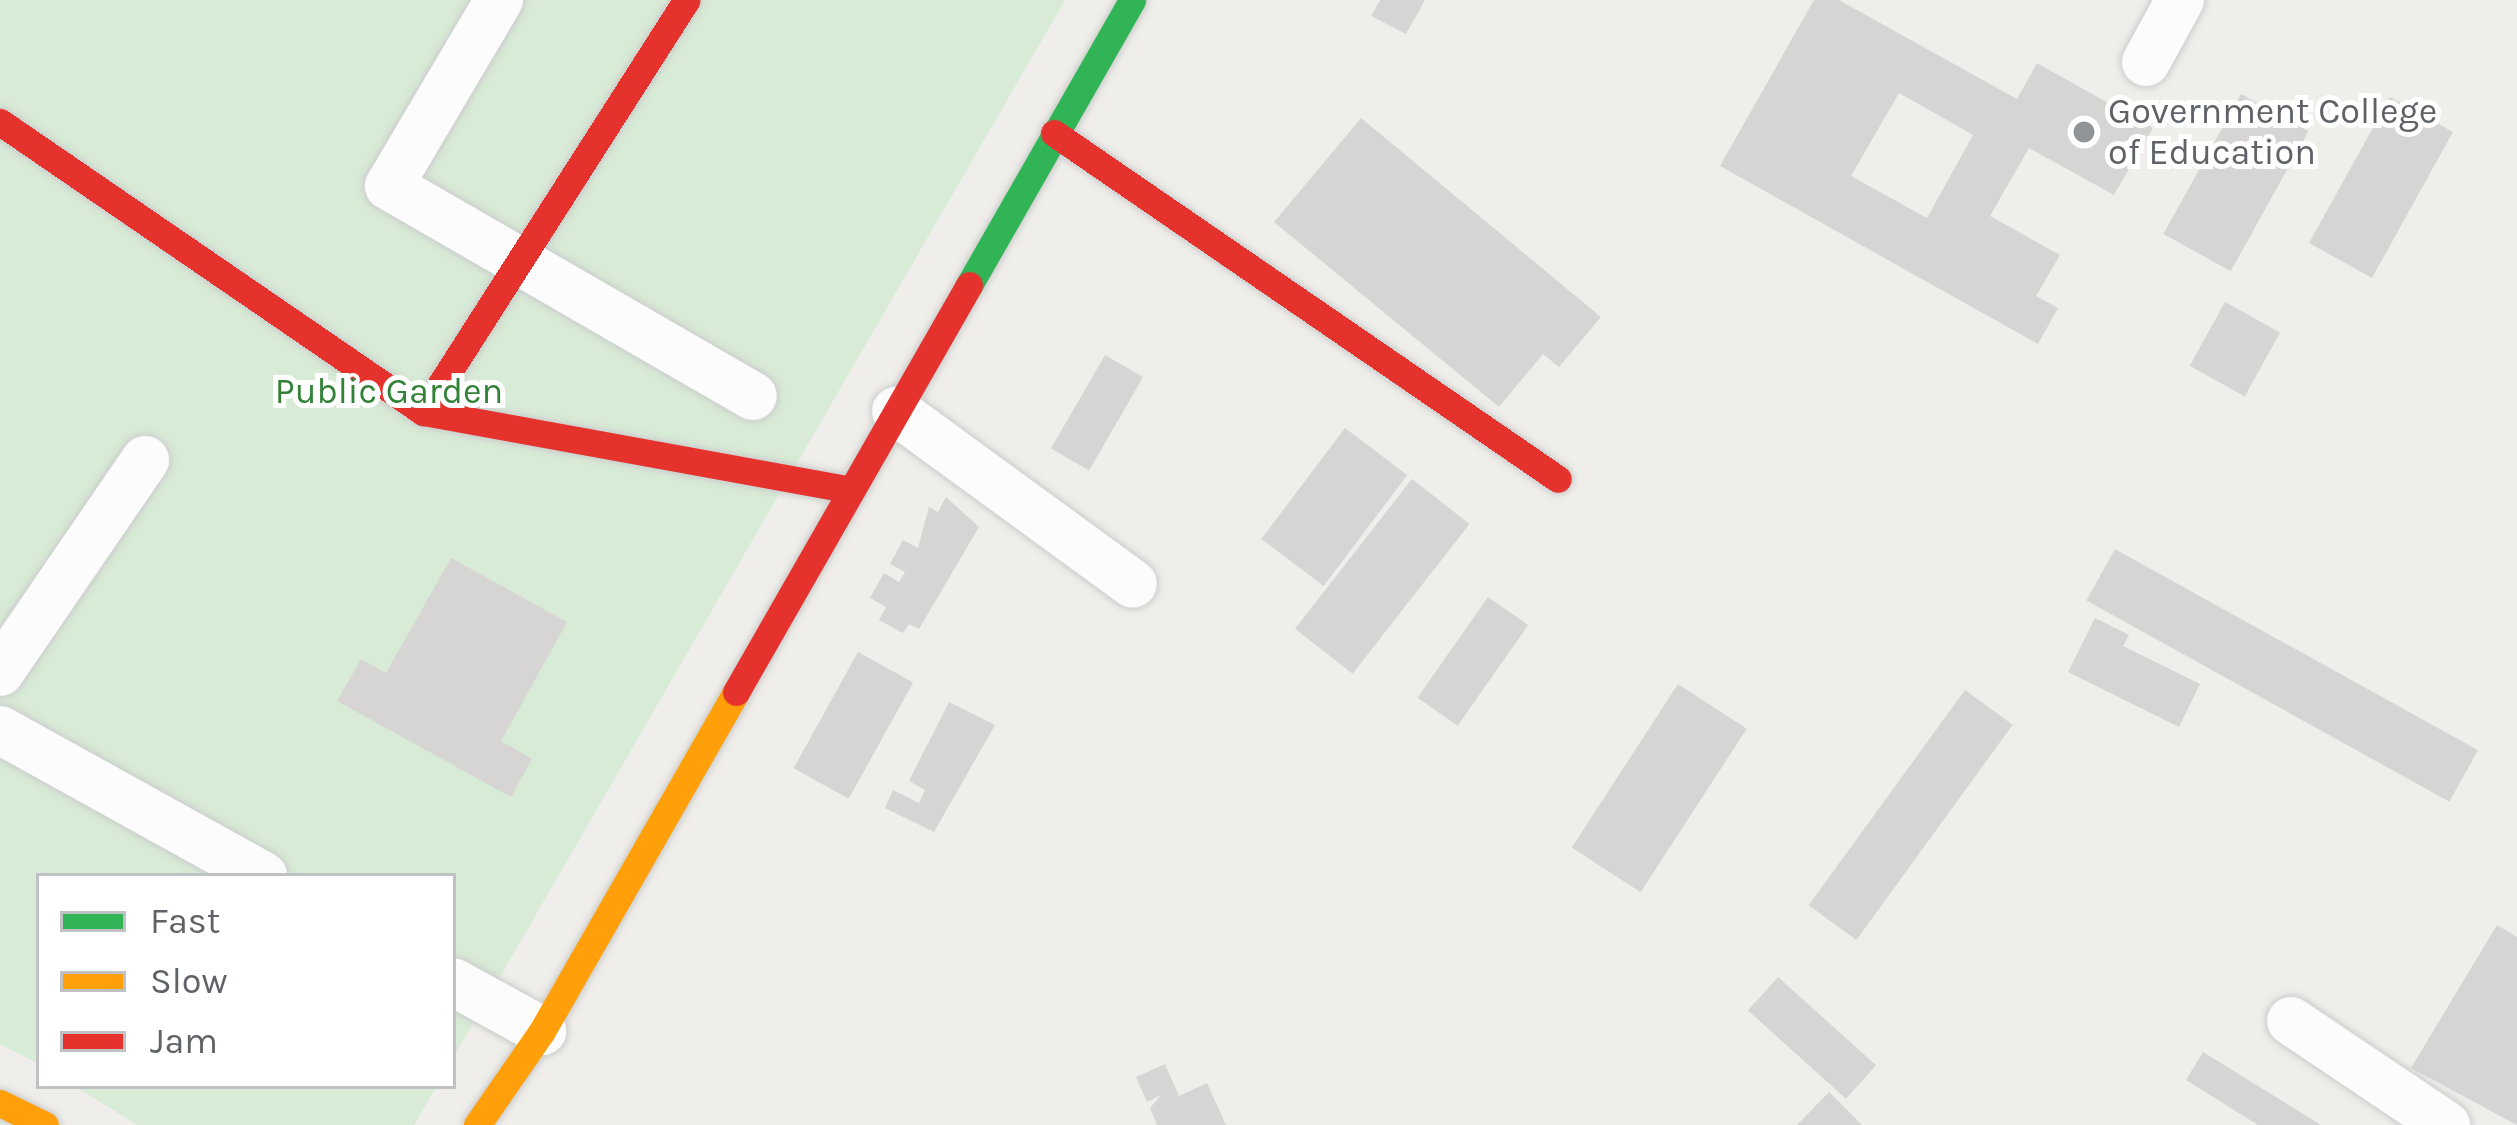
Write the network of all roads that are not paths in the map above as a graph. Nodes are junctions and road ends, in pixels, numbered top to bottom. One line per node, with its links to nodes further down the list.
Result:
1 (499, 0): 8 (street)
2 (686, 0): 8 (street)
3 (2180, 0): 5 (street)
4 (1126, 4): 7 (street)
5 (2146, 62)
6 (0, 122): 11 (street)
7 (1054, 133): 10 (street); 13 (street)
8 (518, 263): 9 (street); 11 (street)
9 (753, 396)
10 (896, 411): 14 (street); 15 (street)
11 (423, 412): 14 (street)
12 (146, 460): 16 (street)
13 (1558, 478)
14 (851, 490): 21 (street)
15 (1133, 584)
16 (0, 673)
17 (0, 730): 18 (street)
18 (257, 873)
19 (456, 984): 21 (street)
20 (2291, 1021): 25 (street)
21 (542, 1031): 24 (street)
22 (0, 1103): 23 (street)
23 (45, 1125)
24 (477, 1125)
25 (2446, 1125)

